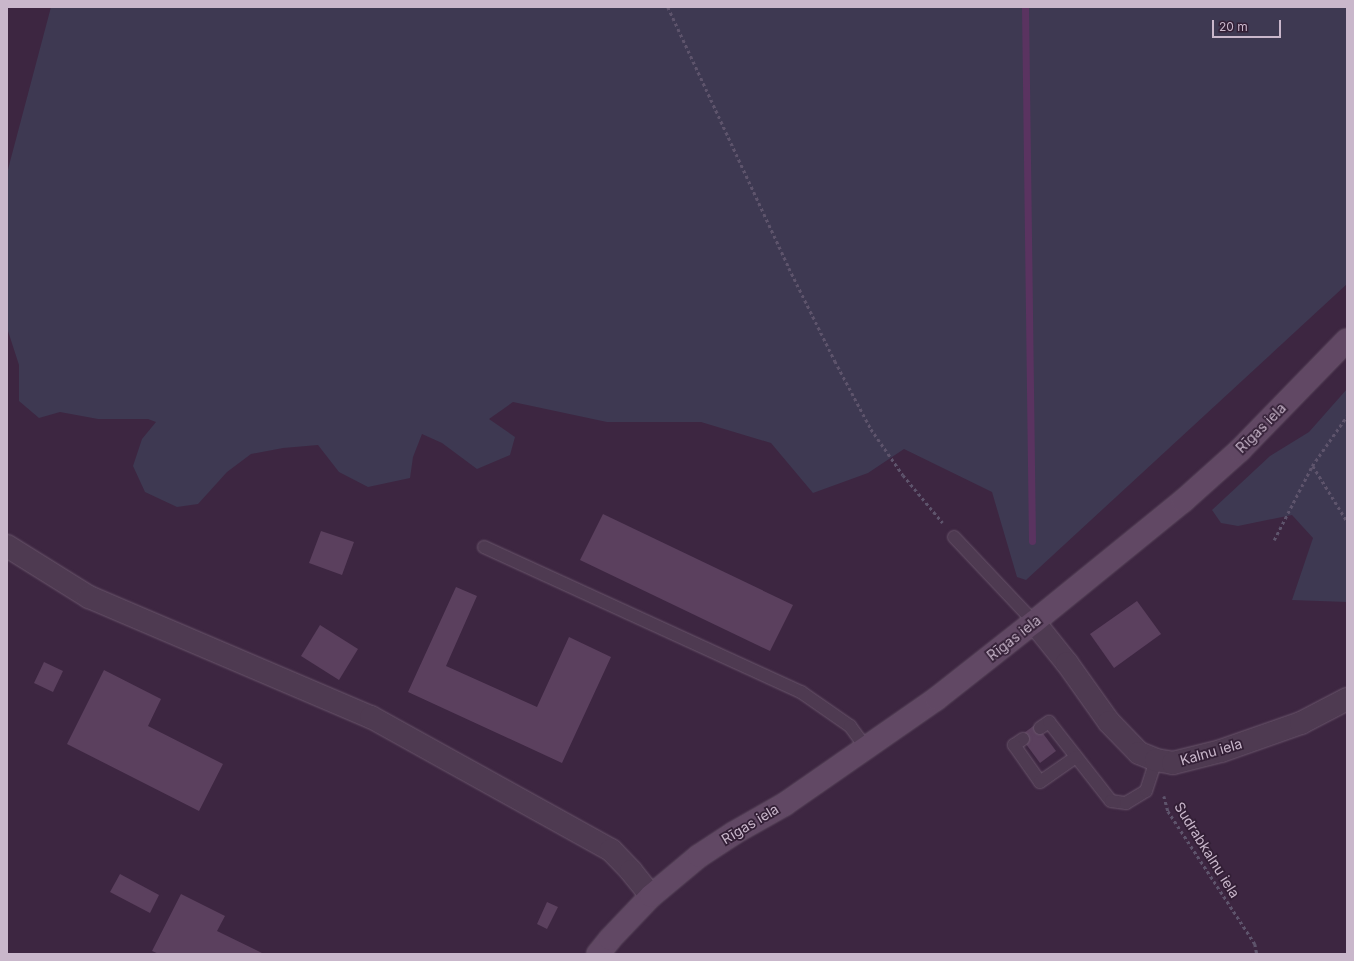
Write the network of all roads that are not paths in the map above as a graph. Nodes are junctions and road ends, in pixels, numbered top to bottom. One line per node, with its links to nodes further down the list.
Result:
1 (1347, 340): 5 (street, Rīgas iela)
2 (954, 537): 5 (lane)
3 (7, 546): 12 (street)
4 (484, 547): 9 (lane)
5 (1034, 622): 9 (street, Rīgas iela); 11 (street, Kalnu iela)
6 (1347, 699): 11 (street, Kalnu iela)
7 (1040, 728): 10 (lane)
8 (1023, 739): 10 (lane)
9 (866, 748): 12 (street, Rīgas iela)
10 (1076, 757): 11 (lane)
11 (1156, 760)
12 (651, 896): 13 (street, Rīgas iela)
13 (598, 954)

